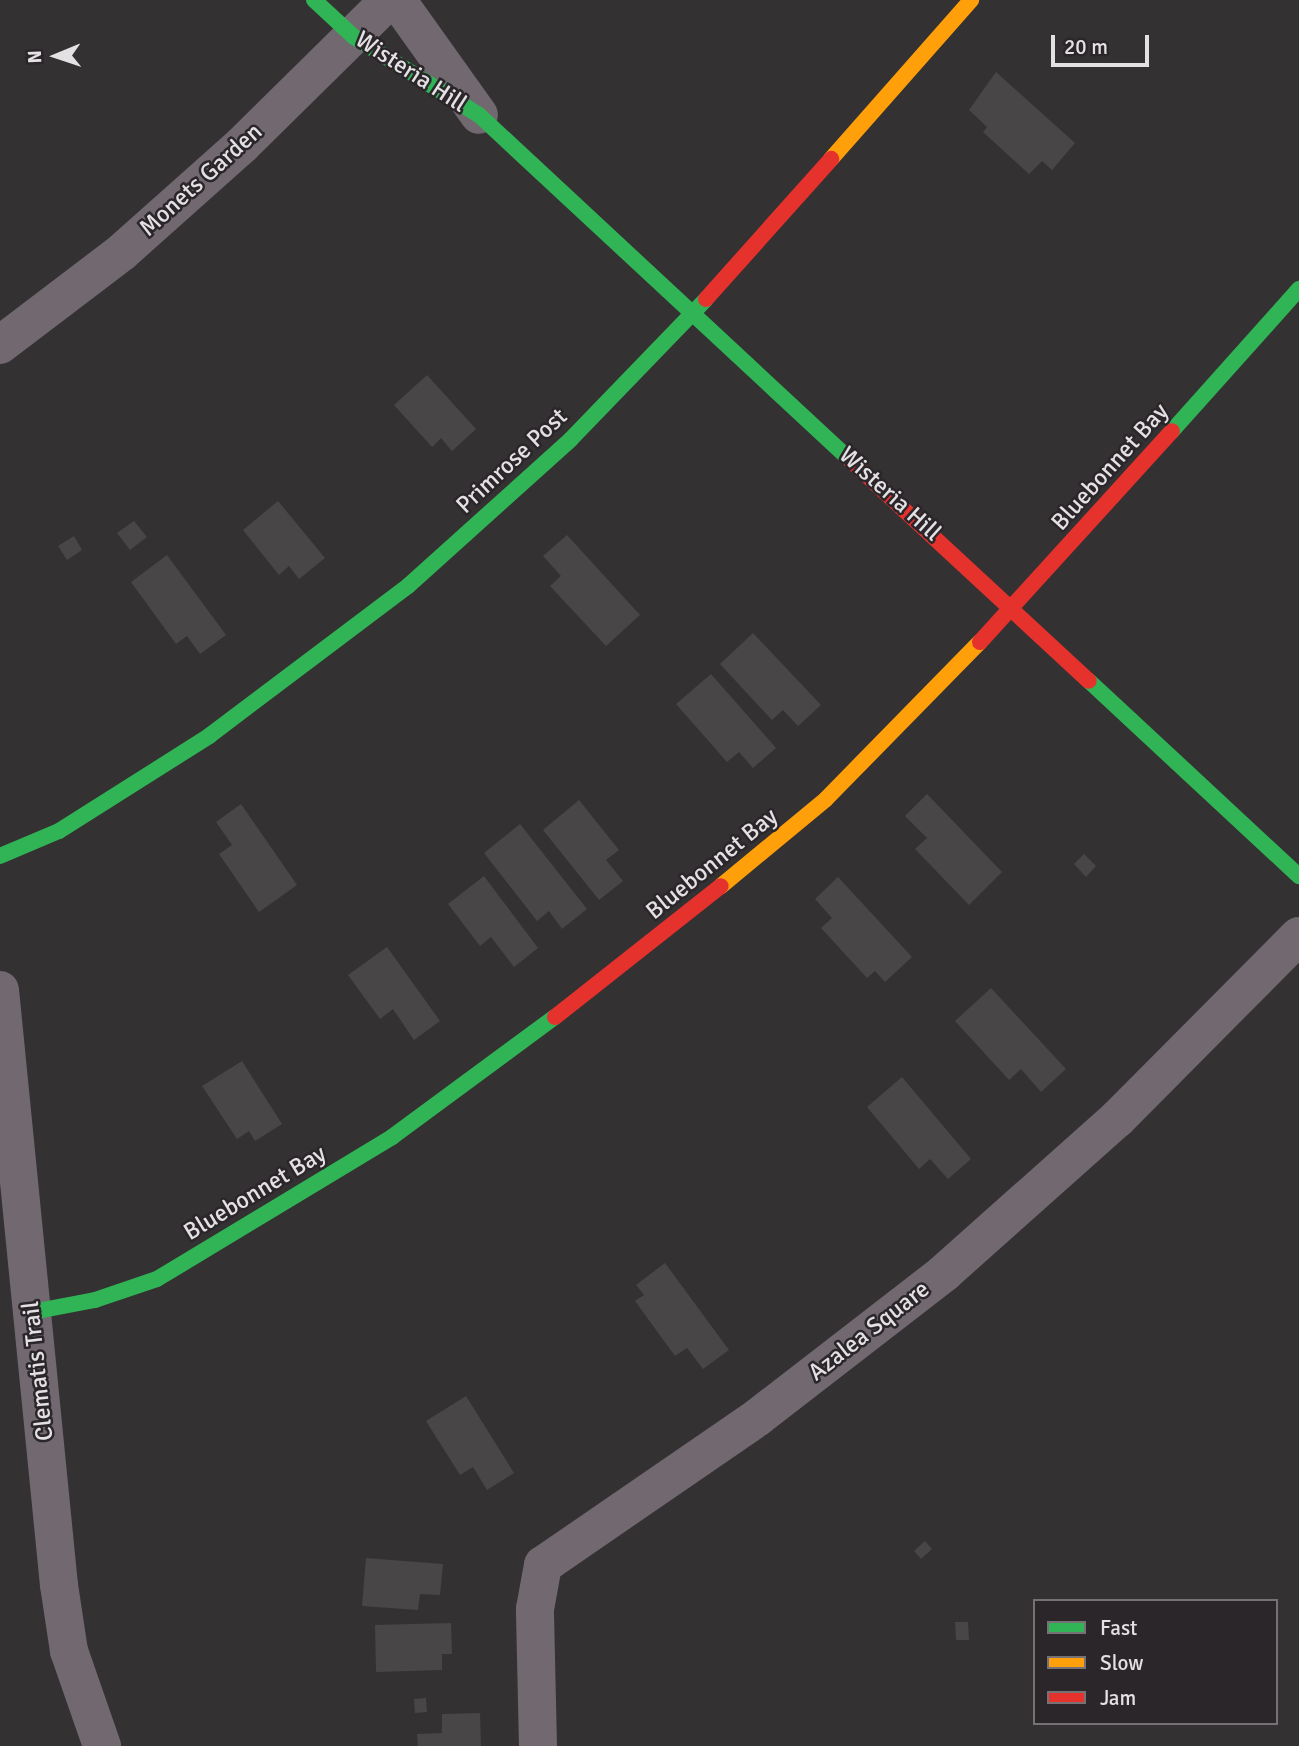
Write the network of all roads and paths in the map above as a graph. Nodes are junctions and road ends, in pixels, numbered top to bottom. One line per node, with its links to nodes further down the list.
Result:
1 (314, 0): 5 (street, Wisteria Hill)
2 (389, 0): 5 (street, Monets Garden)
3 (397, 0): 6 (street, Wisteria Hill)
4 (971, 0): 8 (street, Primrose Post)
5 (354, 37): 6 (street, Wisteria Hill); 9 (street, Monets Garden)
6 (479, 115): 8 (street, Wisteria Hill)
7 (1299, 289): 10 (street, Bluebonnet Bay)
8 (692, 314): 10 (street, Wisteria Hill); 11 (street, Primrose Post)
9 (0, 345)
10 (1014, 608): 12 (street, Wisteria Hill); 15 (street, Bluebonnet Bay)
11 (0, 856)
12 (1299, 876)
13 (1299, 936): 17 (street, Azalea Square)
14 (0, 990): 15 (street, Clematis Trail)
15 (32, 1312): 16 (street, Clematis Trail)
16 (102, 1746)
17 (538, 1746)

